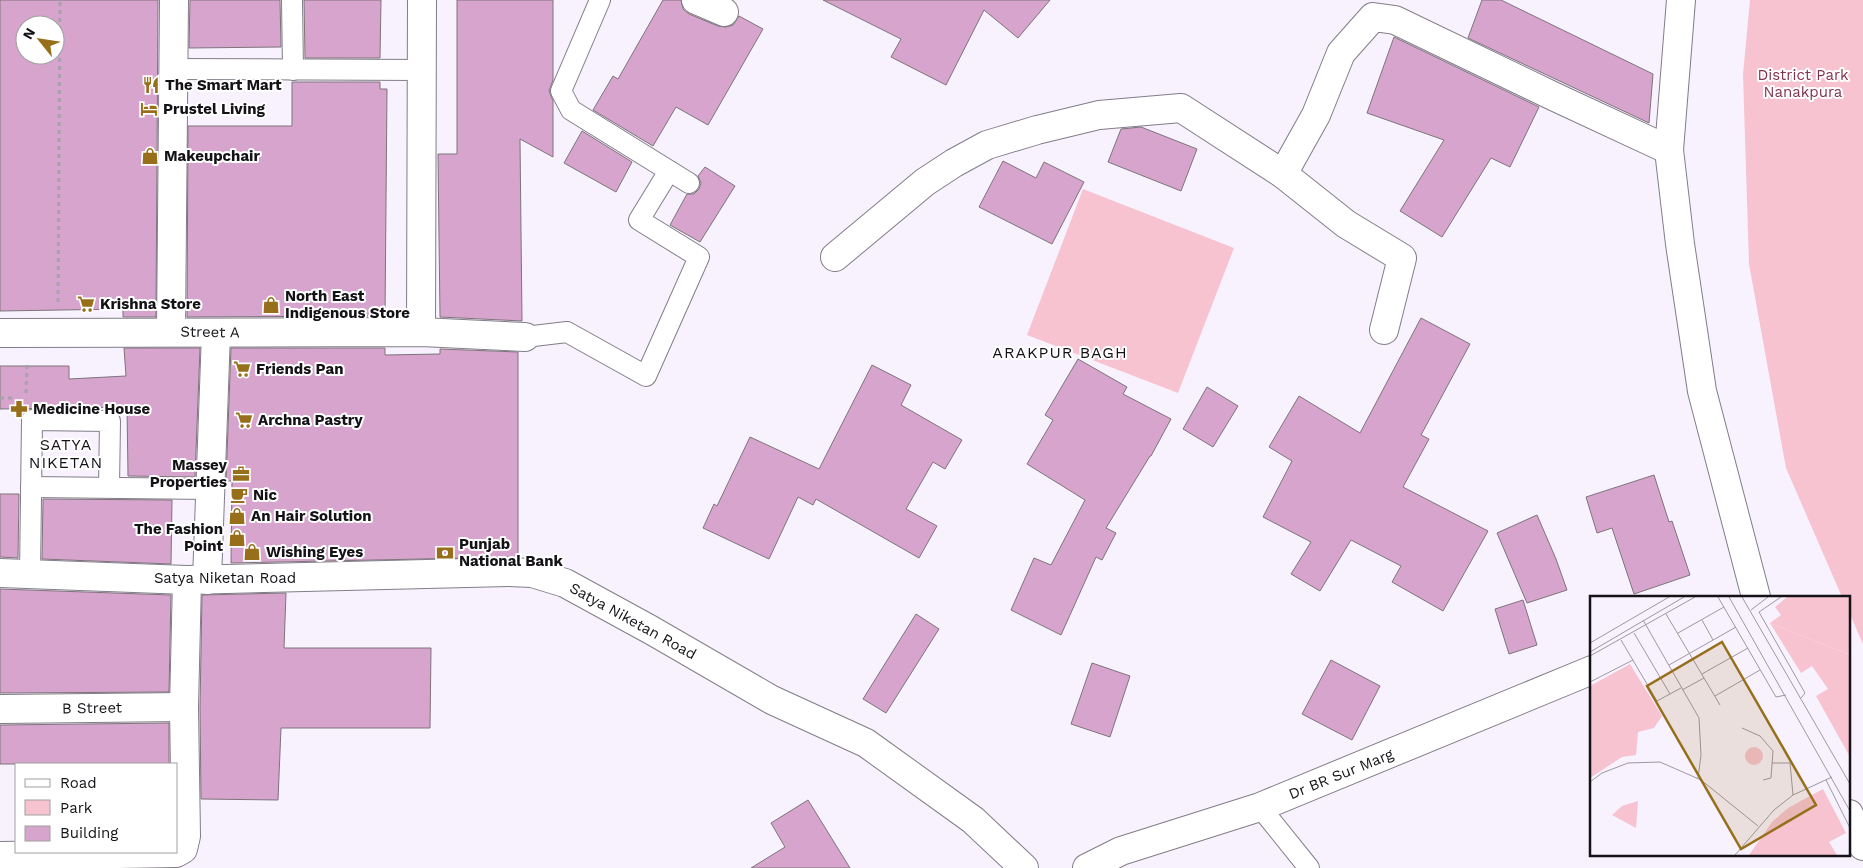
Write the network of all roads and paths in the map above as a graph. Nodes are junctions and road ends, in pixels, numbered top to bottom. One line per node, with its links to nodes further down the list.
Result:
1 (60, 0): 18 (path)
2 (174, 0): 9 (street)
3 (292, 0): 10 (lane)
4 (422, 0): 11 (street)
5 (600, 0): 13 (lane)
6 (696, 0): 8 (street)
7 (1681, 0): 12 (street)
8 (724, 12)
9 (172, 69): 10 (lane); 19 (street)
10 (293, 70): 11 (lane)
11 (422, 70): 20 (street)
12 (1668, 150): 14 (street); 30 (street)
13 (669, 171): 15 (lane); 23 (lane)
14 (1283, 174): 16 (street); 17 (street)
15 (689, 183)
16 (835, 257)
17 (1384, 330)
18 (57, 332): 19 (street, Street A); 21 (street, Street A)
19 (171, 332): 22 (street, Street A)
20 (421, 332): 22 (street, Street A); 23 (street, Street A)
21 (0, 333)
22 (216, 333): 26 (street)
23 (525, 337)
24 (31, 486): 25 (lane); 25 (lane); 28 (lane)
25 (108, 487): 26 (lane)
26 (210, 489): 29 (street)
27 (0, 573): 28 (street, Satya Niketan Road)
28 (30, 574): 29 (street, Satya Niketan Road)
29 (197, 580): 32 (street); 40 (street, Satya Niketan Road)
30 (1756, 596)
31 (1590, 671): 34 (street, Dr BR Sur Marg)
32 (184, 707): 33 (street, B Street); 37 (street)
33 (0, 709)
34 (1260, 807): 41 (street, Dr BR Sur Marg); 42 (lane)
35 (1850, 816): 36 (street)
36 (1863, 846)
37 (178, 852)
38 (176, 853): 39 (street)
39 (0, 856)
40 (1024, 868)
41 (1087, 868)
42 (1309, 868)

